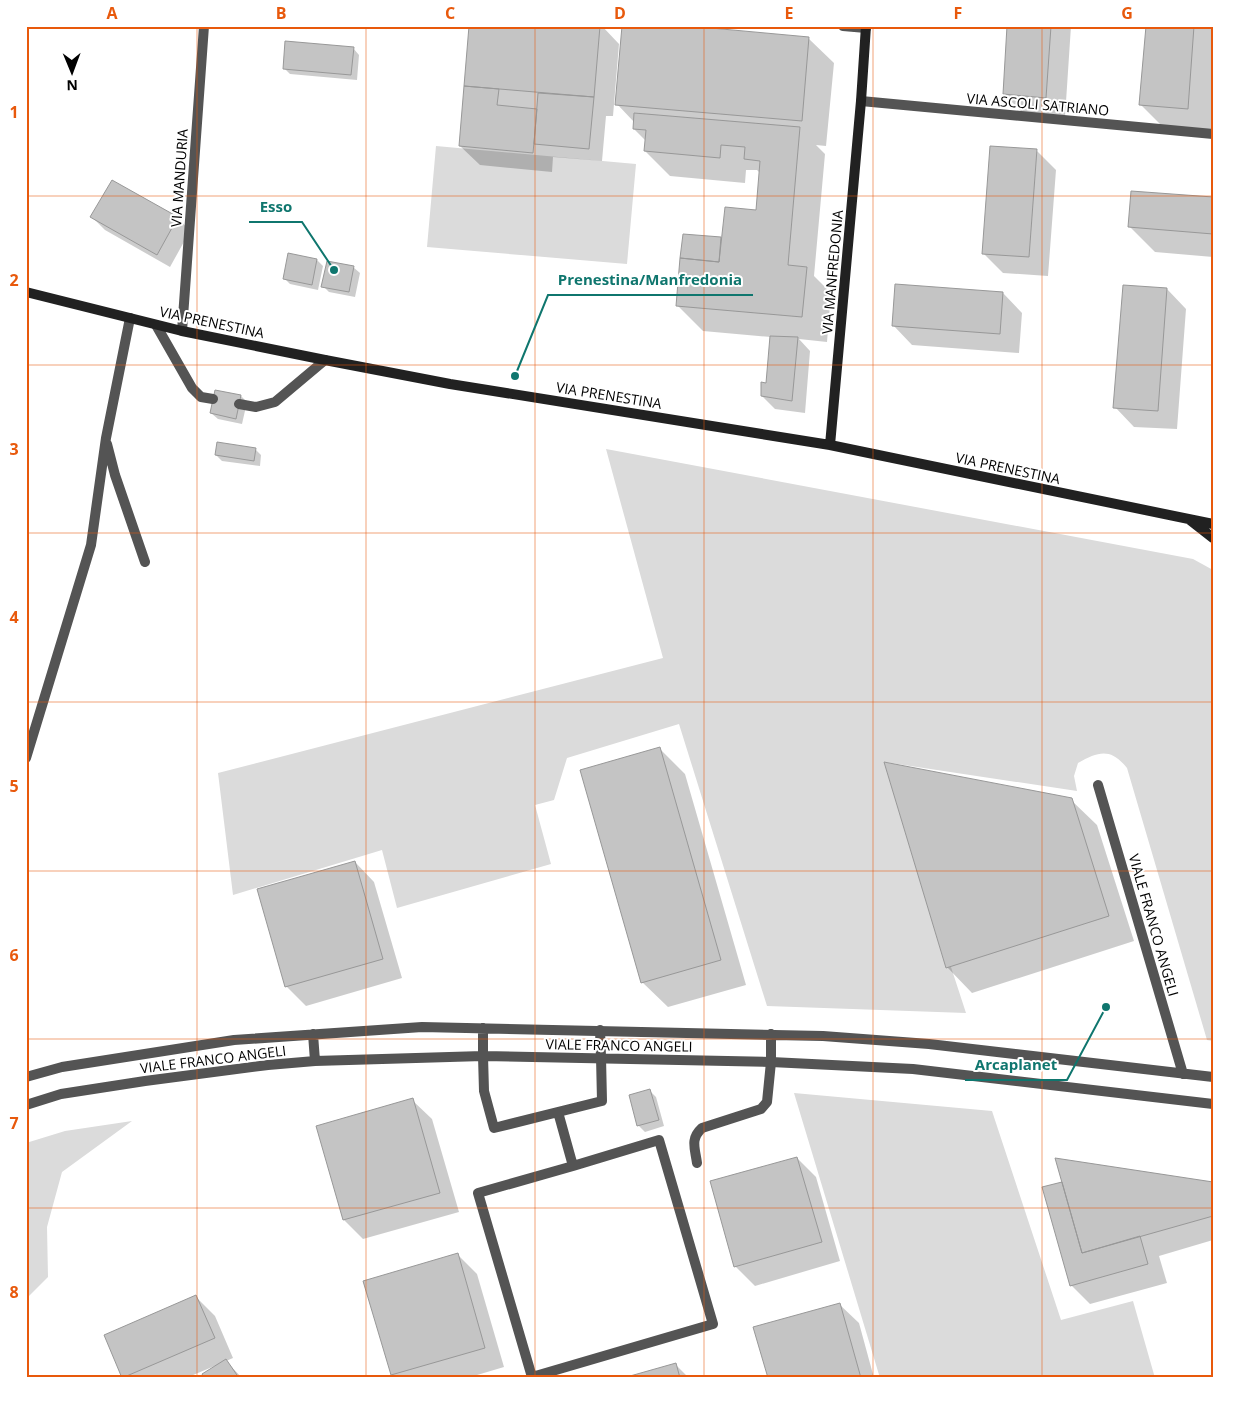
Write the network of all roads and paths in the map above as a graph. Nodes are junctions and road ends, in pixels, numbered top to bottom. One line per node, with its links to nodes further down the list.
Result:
1 (204, 26): 9 (street, VIA MANDURIA)
2 (843, 26): 3 (street)
3 (866, 27): 4 (main road, VIA MANFREDONIA)
4 (861, 101): 5 (street, VIA ASCOLI SATRIANO); 14 (main road, VIA MANFREDONIA)
5 (1213, 134)
6 (26, 292): 7 (main road, VIA PRENESTINA)
7 (130, 318): 8 (main road, VIA PRENESTINA); 13 (street)
8 (156, 325): 9 (main road, VIA PRENESTINA); 11 (street)
9 (182, 331): 10 (main road, VIA PRENESTINA)
10 (325, 360): 12 (street); 14 (main road, VIA PRENESTINA)
11 (213, 399)
12 (240, 404)
13 (106, 438): 19 (street); 20 (street)
14 (830, 445): 15 (main road, VIA PRENESTINA)
15 (1189, 519): 16 (main road, VIA PRENESTINA); 17 (main road, VIA PRENESTINA); 18 (main road)
16 (1213, 524)
17 (1213, 531)
18 (1213, 538)
19 (145, 562)
20 (26, 758)
21 (1098, 785): 30 (street, VIALE FRANCO ANGELI)
22 (483, 1028): 23 (street, VIALE FRANCO ANGELI); 24 (street, VIALE FRANCO ANGELI); 26 (street)
23 (600, 1030): 25 (street, VIALE FRANCO ANGELI); 27 (street)
24 (313, 1034): 28 (street); 31 (street, VIALE FRANCO ANGELI)
25 (771, 1034): 29 (street); 30 (street, VIALE FRANCO ANGELI)
26 (483, 1056): 27 (street, VIALE FRANCO ANGELI); 28 (street, VIALE FRANCO ANGELI); 35 (street)
27 (601, 1057): 29 (street, VIALE FRANCO ANGELI); 35 (street)
28 (315, 1061): 34 (street, VIALE FRANCO ANGELI)
29 (771, 1062): 33 (street, VIALE FRANCO ANGELI); 36 (street)
30 (1183, 1074): 32 (street, VIALE FRANCO ANGELI)
31 (26, 1077)
32 (1213, 1077)
33 (1213, 1104)
34 (26, 1105)
35 (558, 1112): 37 (street)
36 (697, 1163)
37 (573, 1166): 37 (street)

